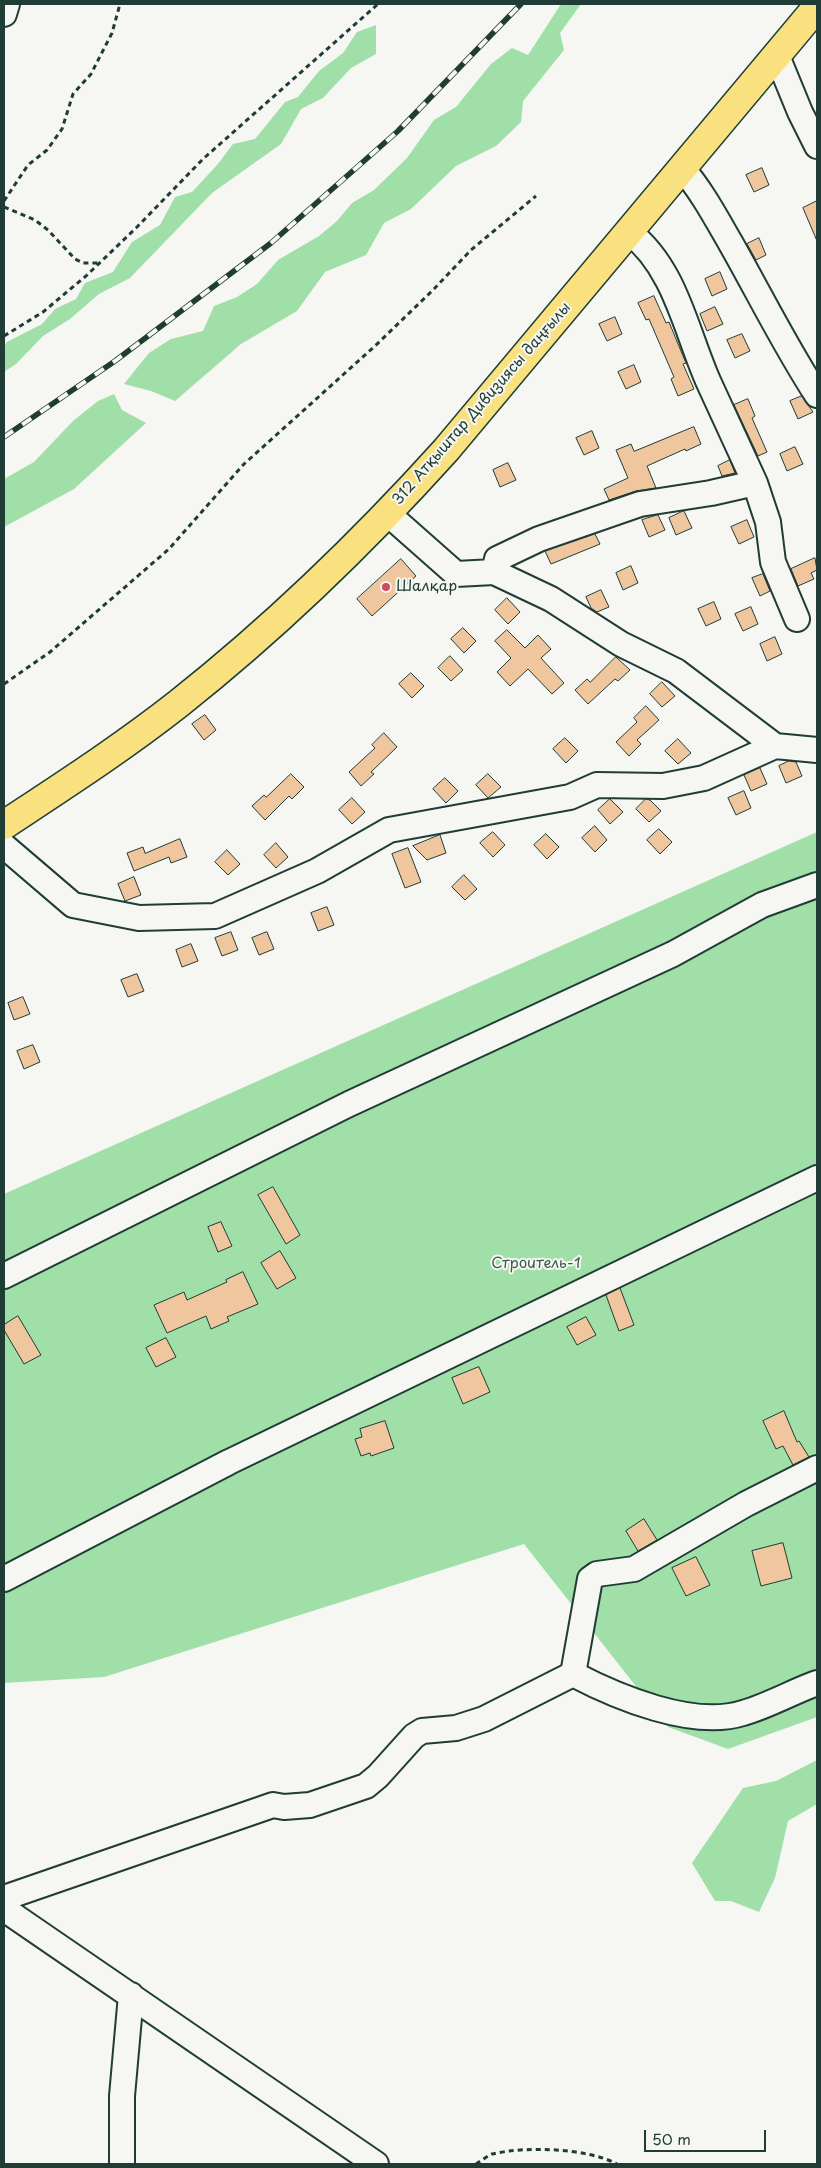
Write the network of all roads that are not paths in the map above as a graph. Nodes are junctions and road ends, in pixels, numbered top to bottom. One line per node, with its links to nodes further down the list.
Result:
1 (7, 4): 3 (street)
2 (817, 7): 4 (highway, 312 Атқыштар Дивизиясы даңғылы)
3 (4, 14)
4 (777, 56): 5 (street); 6 (highway, 312 Атқыштар Дивизиясы даңғылы)
5 (817, 146)
6 (682, 168): 7 (highway, 312 Атқыштар Дивизиясы даңғылы); 8 (street)
7 (629, 232): 9 (street); 10 (highway, 312 Атқыштар Дивизиясы даңғылы)
8 (817, 395)
9 (755, 483): 11 (street); 12 (street)
10 (387, 513): 11 (street); 15 (highway, 312 Атқыштар Дивизиясы даңғылы)
11 (494, 572): 13 (street)
12 (797, 619)
13 (775, 746): 14 (street); 16 (street)
14 (817, 750)
15 (4, 825)
16 (4, 846)
17 (817, 885): 19 (street)
18 (817, 1178): 21 (street)
19 (4, 1276)
20 (817, 1468): 22 (street)
21 (4, 1579)
22 (573, 1674): 23 (street); 24 (street)
23 (817, 1684)
24 (4, 1898)
25 (4, 1909): 26 (street)
26 (132, 1995): 27 (street); 28 (street)
27 (122, 2164)
28 (376, 2164)

